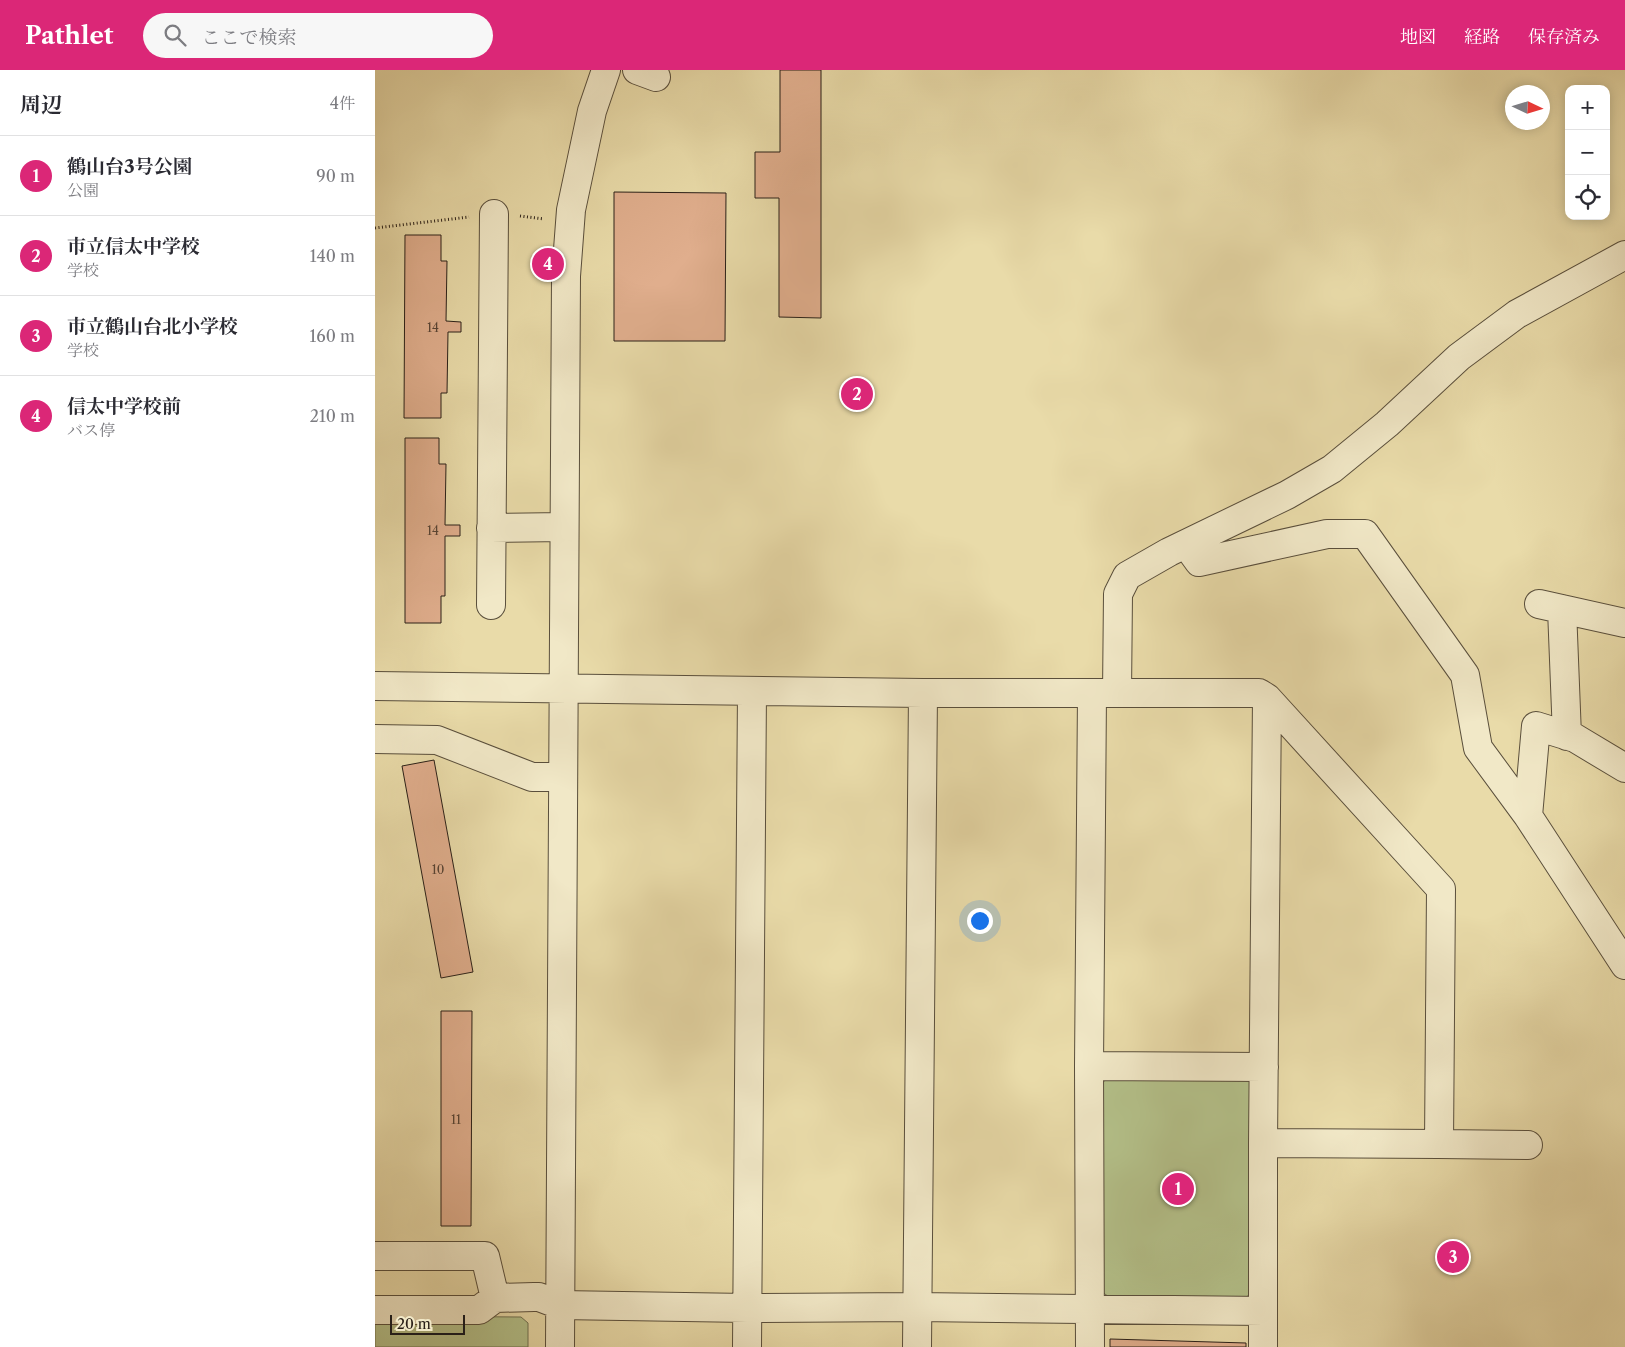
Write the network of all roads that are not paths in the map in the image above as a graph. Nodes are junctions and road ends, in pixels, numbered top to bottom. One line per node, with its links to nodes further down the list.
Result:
1 (605, 70): 4 (street)
2 (494, 214): 5 (street)
3 (1625, 255): 6 (street)
4 (563, 527): 5 (street); 10 (street)
5 (491, 528): 7 (street)
6 (1186, 544): 13 (street); 19 (street)
7 (491, 605)
8 (1625, 623): 15 (street)
9 (375, 686): 10 (street)
10 (563, 688): 11 (street); 18 (street)
11 (752, 691): 12 (street); 30 (street)
12 (923, 693): 13 (street); 29 (street)
13 (1105, 693): 14 (street); 21 (street)
14 (1267, 698): 22 (street); 24 (street)
15 (1567, 736): 17 (street); 19 (street)
16 (375, 739): 18 (street)
17 (1625, 768)
18 (563, 777): 28 (street)
19 (1528, 816): 20 (street)
20 (1625, 966)
21 (1089, 1066): 22 (street); 31 (street)
22 (1264, 1067): 23 (street)
23 (1263, 1143): 24 (street); 33 (street)
24 (1439, 1144): 25 (street)
25 (1528, 1145)
26 (375, 1256): 27 (street)
27 (495, 1298): 28 (street); 32 (street)
28 (560, 1305): 30 (street); 34 (street)
29 (917, 1307): 30 (street); 31 (street); 36 (street)
30 (747, 1308): 35 (street)
31 (1090, 1309): 33 (street); 37 (street)
32 (375, 1310)
33 (1263, 1311): 38 (street)
34 (559, 1347)
35 (747, 1347)
36 (917, 1347)
37 (1090, 1347)
38 (1263, 1347)

